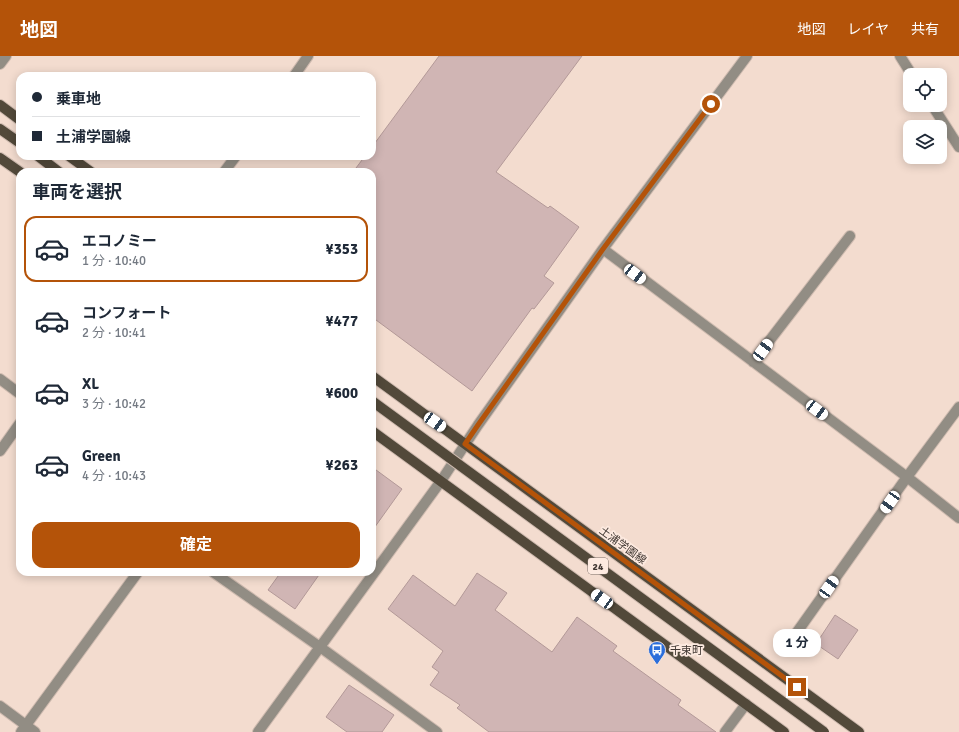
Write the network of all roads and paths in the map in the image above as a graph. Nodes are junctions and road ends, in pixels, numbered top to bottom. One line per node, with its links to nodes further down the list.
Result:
1 (6, 56): 5 (street)
2 (308, 56): 7 (street)
3 (747, 56): 21 (street)
4 (900, 56): 6 (street)
5 (0, 64)
6 (908, 68)
7 (297, 72)
8 (0, 105): 10 (main road)
9 (936, 112): 13 (street)
10 (16, 117)
11 (0, 128): 12 (main road)
12 (16, 140)
13 (959, 147)
14 (0, 158): 19 (main road)
15 (43, 160): 17 (main road)
16 (74, 160): 18 (main road)
17 (54, 168)
18 (86, 168)
19 (16, 169)
20 (850, 236): 22 (street)
21 (603, 249): 22 (street); 30 (street)
22 (753, 362): 32 (street)
23 (0, 379): 25 (street)
24 (376, 379): 30 (main road, 土浦学園線 / 24)
25 (16, 391)
26 (376, 404): 49 (main road, 24, bridge)
27 (959, 407): 32 (street)
28 (16, 431): 31 (street)
29 (376, 434): 33 (main road, 24)
30 (465, 444): 33 (street); 50 (main road, 土浦学園線 / 24)
31 (0, 451)
32 (907, 477): 34 (street); 40 (street)
33 (440, 481): 35 (street); 41 (main road, 24)
34 (959, 518)
35 (376, 570)
36 (135, 576): 43 (street)
37 (219, 576): 39 (street)
38 (371, 576): 39 (street)
39 (320, 647): 45 (street); 46 (street)
40 (785, 649)
41 (746, 704): 47 (street); 48 (main road, 24)
42 (0, 706): 43 (street)
43 (23, 729): 44 (street)
44 (35, 732)
45 (258, 732)
46 (437, 732)
47 (725, 732)
48 (784, 732)
49 (824, 732)
50 (860, 732)

